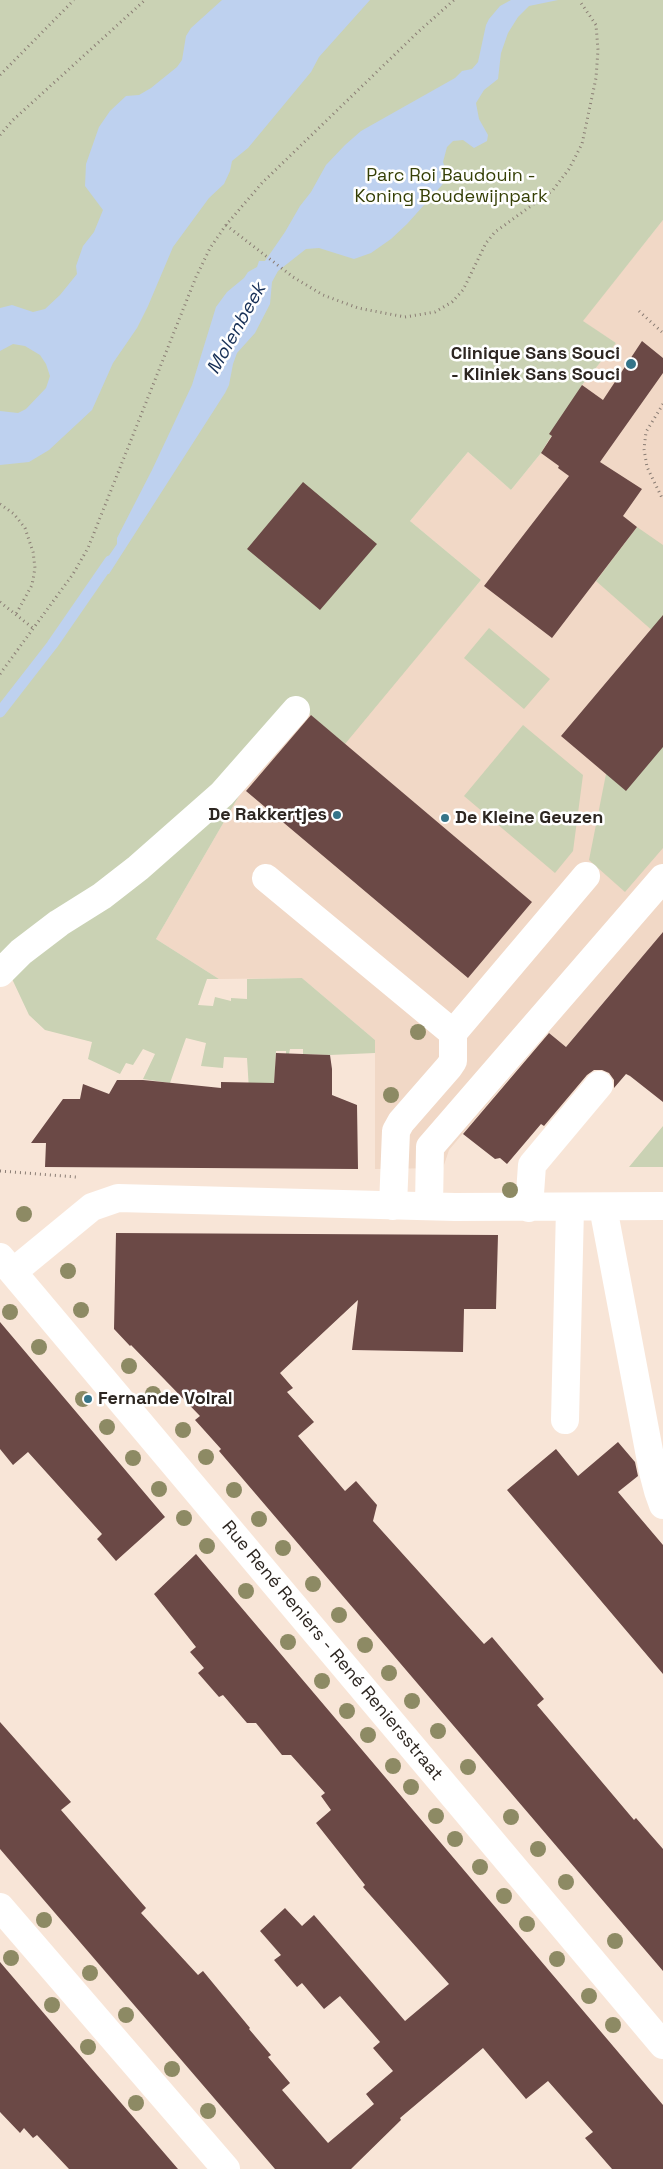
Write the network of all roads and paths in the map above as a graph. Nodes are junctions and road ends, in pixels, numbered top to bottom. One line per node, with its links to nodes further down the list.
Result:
1 (74, 0): 5 (path)
2 (145, 0): 6 (path)
3 (454, 0): 7 (path)
4 (579, 0): 7 (path)
5 (0, 76)
6 (0, 135)
7 (226, 225): 15 (path)
8 (639, 311): 9 (path)
9 (663, 333)
10 (663, 404): 11 (path)
11 (663, 500)
12 (0, 504): 14 (path)
13 (0, 602): 14 (path)
14 (16, 614): 15 (path)
15 (34, 628): 16 (path)
16 (0, 674)
17 (296, 710): 21 (street)
18 (586, 876): 22 (street)
19 (266, 878): 22 (street)
20 (663, 878): 27 (street)
21 (0, 973)
22 (453, 1033): 26 (street)
23 (599, 1085): 30 (street)
24 (0, 1172): 25 (path)
25 (77, 1177)
26 (393, 1206): 27 (street); 32 (street)
27 (429, 1206): 30 (street)
28 (663, 1206): 29 (street)
29 (602, 1207): 31 (street); 34 (street)
30 (529, 1208): 31 (street)
31 (570, 1208): 33 (street)
32 (7, 1265): 36 (street, Rue René Reniers - René Reniersstraat)
33 (565, 1420)
34 (663, 1505)
35 (0, 1907): 37 (street)
36 (663, 2045)
37 (226, 2169)

